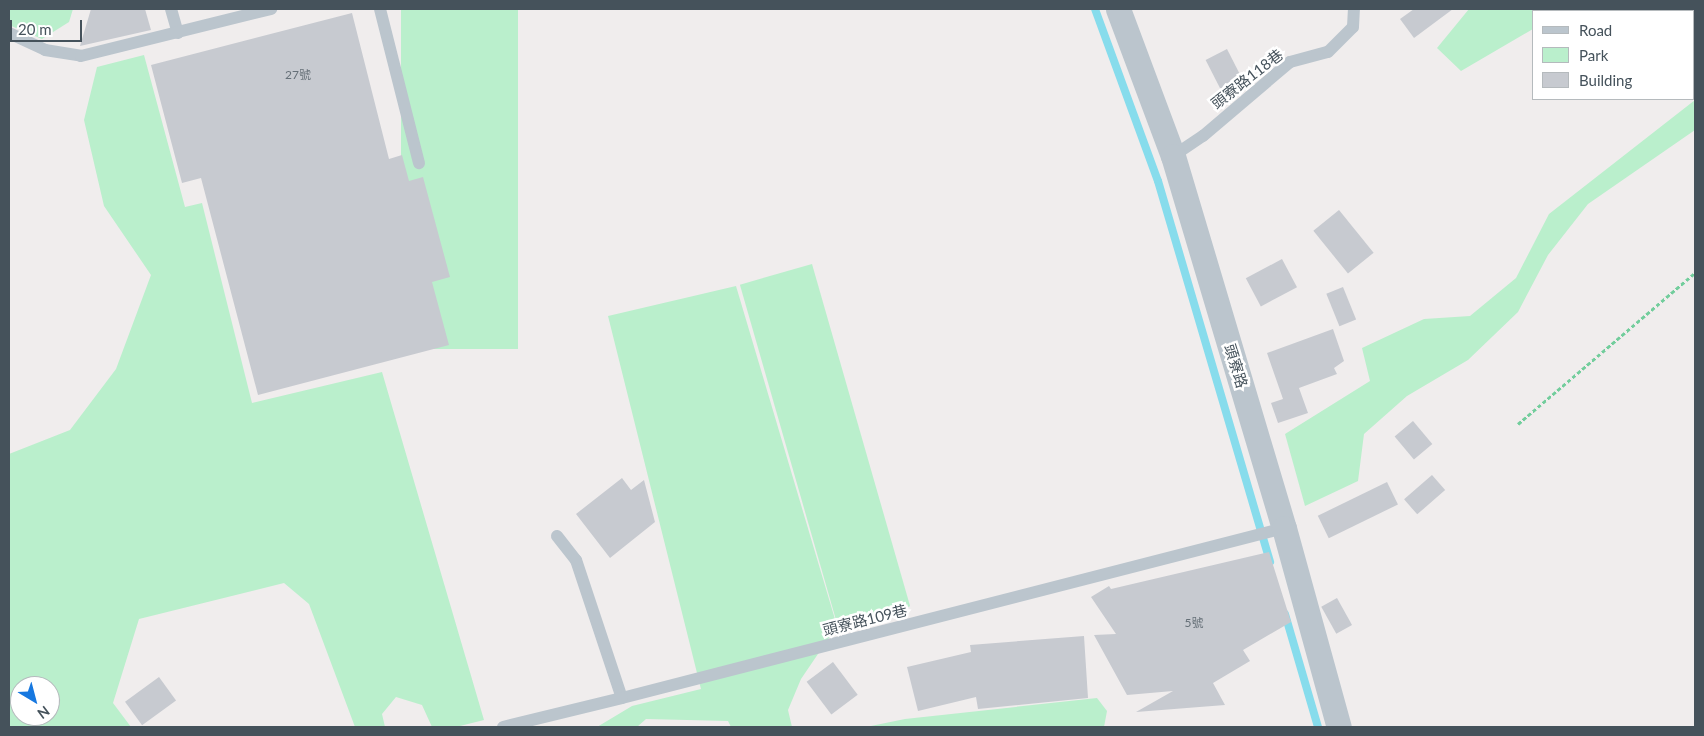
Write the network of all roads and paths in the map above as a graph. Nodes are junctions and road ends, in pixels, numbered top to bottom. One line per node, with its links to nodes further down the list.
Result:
1 (172, 9): 6 (lane)
2 (272, 9): 6 (lane)
3 (380, 9): 9 (lane)
4 (1118, 9): 8 (street, 頭寮路)
5 (1354, 9): 8 (lane, 頭寮路118巷)
6 (178, 32): 7 (lane)
7 (9, 33)
8 (1173, 156): 12 (street, 頭寮路)
9 (419, 163)
10 (1695, 273): 11 (path)
11 (1518, 424)
12 (1284, 528): 14 (lane, 頭寮路109巷); 16 (street, 頭寮路)
13 (557, 536): 14 (lane)
14 (622, 698): 15 (lane, 頭寮路109巷)
15 (503, 727)
16 (1339, 727)

